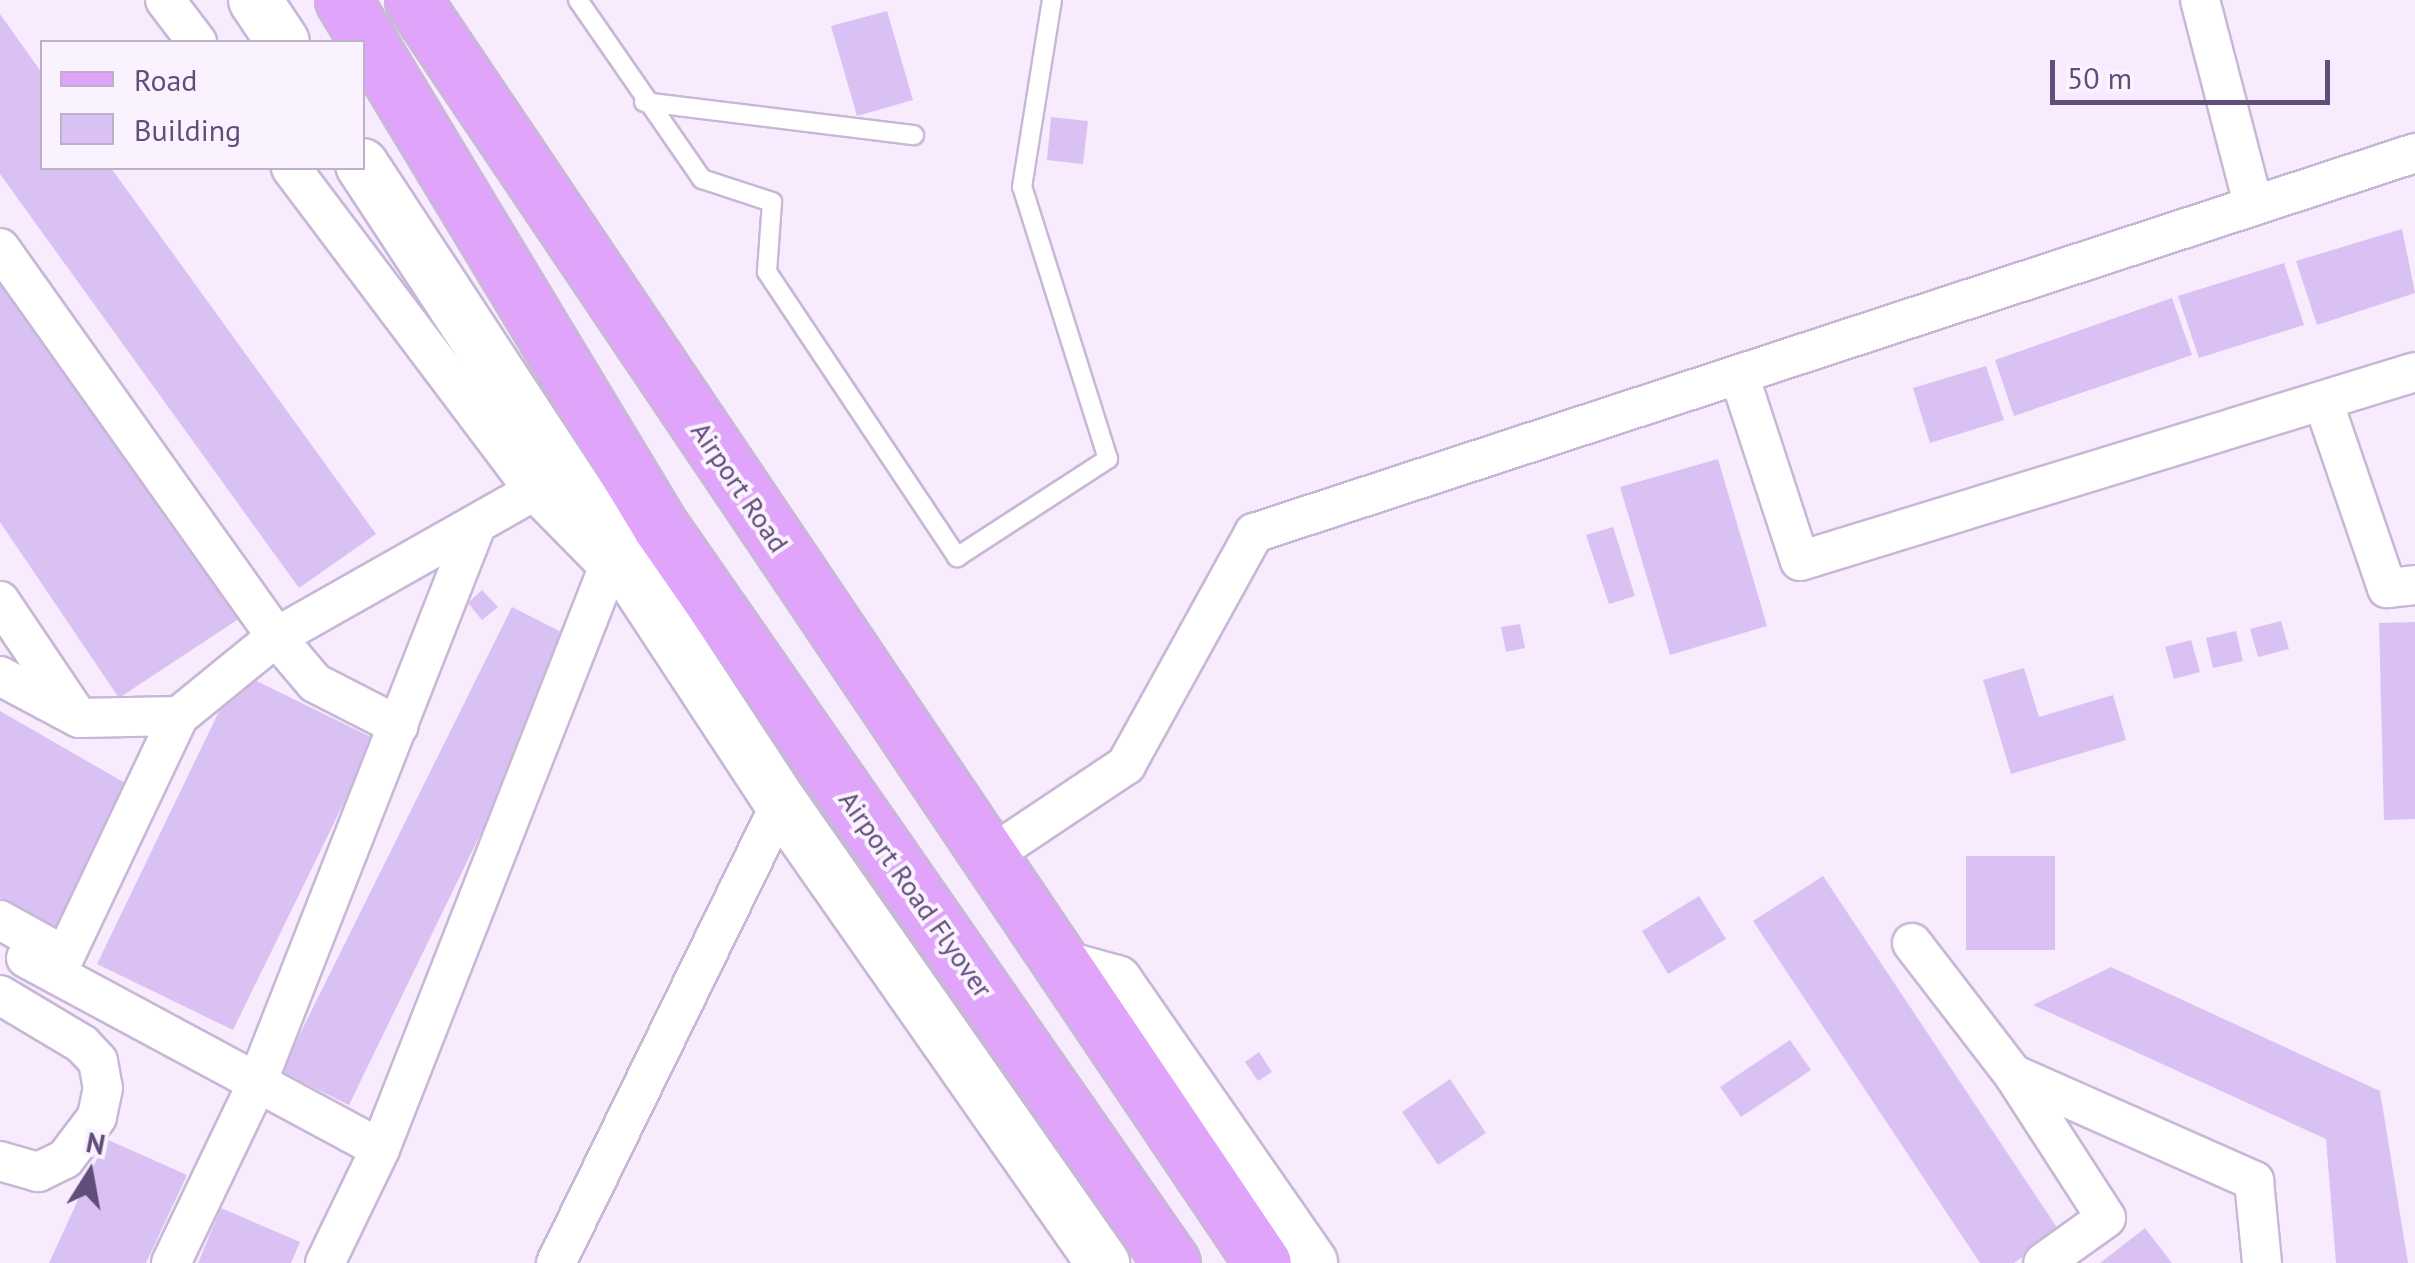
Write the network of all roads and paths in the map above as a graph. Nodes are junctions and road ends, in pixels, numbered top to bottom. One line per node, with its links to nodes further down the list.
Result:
1 (165, 0): 8 (street)
2 (255, 0): 9 (street)
3 (343, 0): 10 (main road, Airport Road Flyover)
4 (412, 0): 33 (main road, Airport Road)
5 (578, 0): 12 (lane)
6 (1052, 0): 12 (lane)
7 (2200, 0): 17 (street)
8 (195, 40)
9 (282, 40)
10 (364, 40)
11 (365, 42): 24 (main road, Airport Road Flyover)
12 (644, 102): 13 (lane)
13 (914, 135)
14 (2415, 153): 17 (street)
15 (365, 169): 24 (street)
16 (293, 170): 22 (street)
17 (2253, 203): 20 (street)
18 (0, 248): 27 (street)
19 (2415, 372): 21 (street)
20 (1741, 381): 21 (street); 33 (street)
21 (2323, 401): 25 (street)
22 (534, 491): 23 (street); 24 (street)
23 (474, 531): 27 (street); 31 (street)
24 (629, 550): 32 (street); 41 (street); 47 (main road, Airport Road Flyover)
25 (2415, 584)
26 (0, 601): 30 (street)
27 (276, 637): 29 (street); 31 (street)
28 (0, 676): 30 (street)
29 (179, 716): 30 (street); 34 (street)
30 (78, 718)
31 (399, 726): 40 (street)
32 (781, 803): 43 (street); 46 (street)
33 (990, 856): 37 (main road, Airport Road)
34 (0, 920)
35 (1912, 943): 39 (street)
36 (0, 944): 40 (street)
37 (1073, 970): 48 (main road); 49 (street)
38 (0, 995): 42 (street)
39 (2013, 1074): 50 (street); 51 (street)
40 (255, 1088): 41 (street); 44 (street)
41 (380, 1148): 45 (street)
42 (0, 1162)
43 (1092, 1257)
44 (171, 1263)
45 (325, 1263)
46 (556, 1263)
47 (1172, 1263)
48 (1263, 1263)
49 (1311, 1263)
50 (2044, 1263)
51 (2262, 1263)

